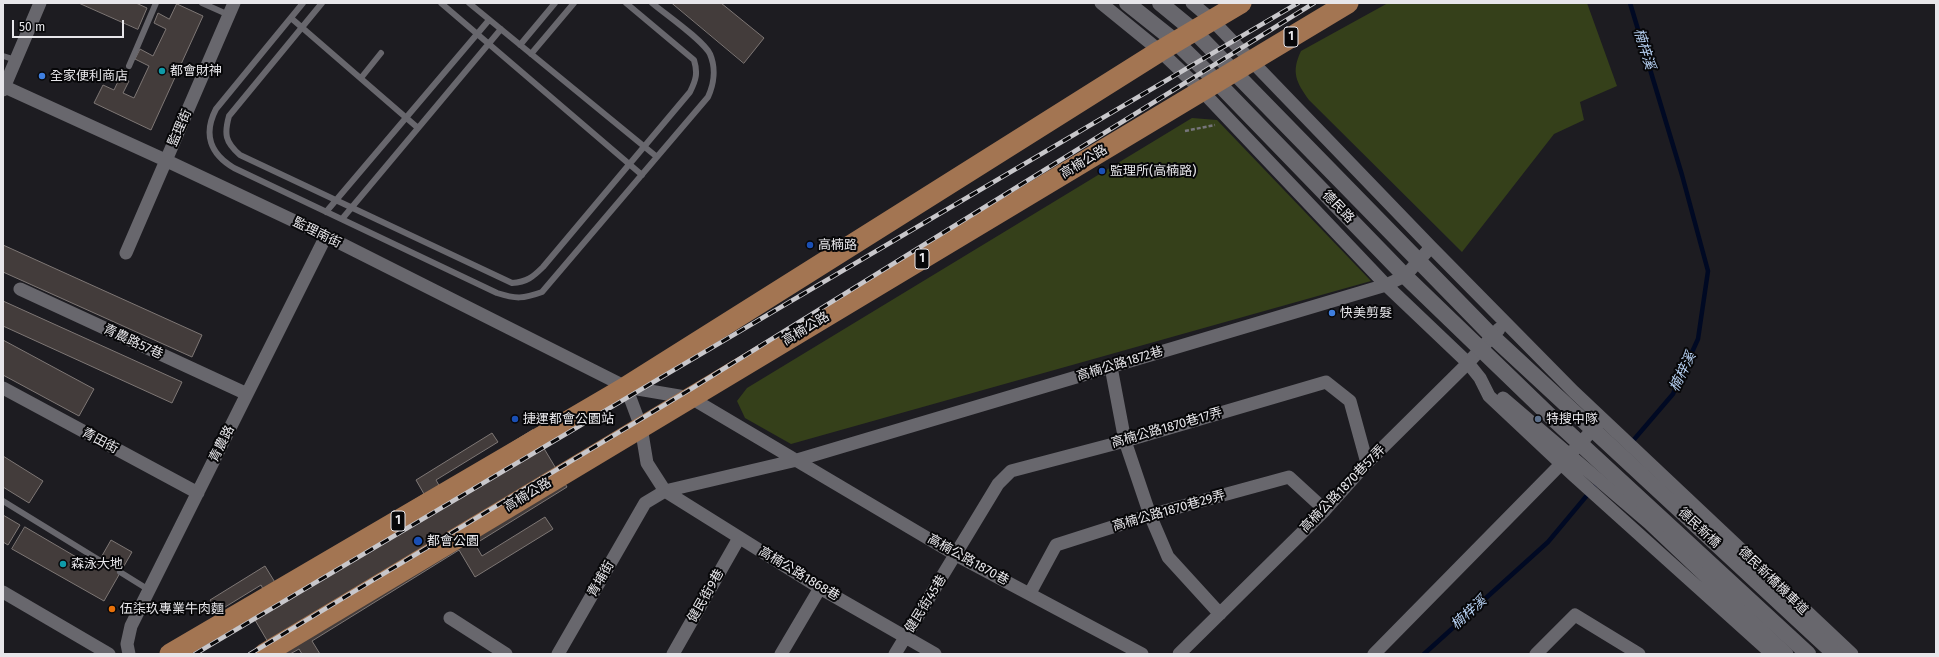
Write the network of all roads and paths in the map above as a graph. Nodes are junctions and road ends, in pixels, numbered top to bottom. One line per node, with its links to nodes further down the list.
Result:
1 (40, 3): 32 (street)
2 (156, 3): 34 (lane)
3 (202, 3): 18 (lane)
4 (303, 3): 19 (lane)
5 (322, 3): 22 (lane)
6 (441, 3): 25 (lane)
7 (469, 3): 20 (lane)
8 (555, 3): 27 (lane)
9 (574, 3): 30 (lane)
10 (626, 3): 42 (lane)
11 (652, 3): 43 (lane)
12 (1101, 3): 28 (street, 德民路)
13 (1127, 3): 28 (street, 德民路)
14 (1160, 3): 24 (street, 德民路)
15 (1192, 3): 21 (street)
16 (1240, 3): 21 (main road, 1)
17 (1348, 3): 33 (main road, 高楠公路 / 1)
18 (232, 9): 44 (street, 監理街)
19 (291, 18): 22 (lane); 49 (lane)
20 (489, 20): 23 (lane); 25 (lane)
21 (1212, 20): 24 (main road, 1); 33 (street)
22 (302, 27): 35 (lane); 47 (lane)
23 (501, 29): 26 (lane); 27 (lane)
24 (1194, 31): 28 (main road, 1); 36 (street, 德民路)
25 (477, 34): 26 (lane); 38 (lane)
26 (489, 44): 40 (lane); 45 (lane)
27 (520, 45): 30 (lane)
28 (1168, 47): 36 (street, 德民路); 65 (main road, 1)
29 (381, 53): 35 (lane)
30 (532, 54): 42 (lane)
31 (3, 56): 32 (lane)
32 (16, 60): 37 (street)
33 (1252, 60): 36 (main road, 高楠公路 / 1); 52 (street)
34 (129, 66)
35 (361, 78): 38 (lane)
36 (1218, 82): 54 (street, 德民路); 55 (street, 德民路); 56 (street, 德民路); 68 (main road, 高楠公路 / 1)
37 (4, 88): 44 (street, 監理南街)
38 (406, 117): 40 (lane); 47 (lane)
39 (1216, 124): 41 (path)
40 (418, 128): 48 (lane)
41 (1185, 131)
42 (644, 147): 43 (lane); 45 (lane)
43 (657, 157): 46 (lane)
44 (165, 160): 51 (street, 監理南街); 53 (street, 監理街)
45 (630, 164): 46 (lane); 48 (lane)
46 (642, 175): 50 (lane)
47 (336, 200): 48 (lane); 49 (lane)
48 (352, 208): 50 (lane)
49 (326, 212): 50 (lane)
50 (342, 219)
51 (326, 236): 65 (street, 監理南街); 66 (street, 青農路)
52 (1431, 247): 54 (street, 高楠公路1872巷); 58 (street)
53 (126, 253)
54 (1420, 261): 55 (street, 高楠公路1872巷); 59 (street, 德民路)
55 (1405, 276): 56 (street, 高楠公路1872巷); 60 (street, 德民路)
56 (1386, 285): 61 (street, 德民路); 62 (street, 高楠公路1872巷)
57 (20, 290): 66 (street, 青農路57巷)
58 (1505, 322): 59 (street, 高楠公路1870巷57弄); 67 (street, 德民新橋機車道); 74 (street)
59 (1492, 336): 60 (street, 高楠公路1870巷57弄); 67 (street, 德民路)
60 (1481, 349): 61 (street, 高楠公路1870巷57弄); 69 (street, 德民路)
61 (1468, 363): 63 (street, 德民路); 73 (street, 高楠公路1870巷57弄)
62 (1111, 367): 71 (street); 72 (street, 高楠公路1872巷)
63 (1480, 378): 74 (street); 108 (street)
64 (3, 388): 76 (street, 青田街)
65 (626, 388): 68 (street, 監理南街); 70 (street); 94 (main road, 1)
66 (247, 394): 76 (street, 青農路)
67 (1569, 396): 110 (street, 德民新橋); 111 (street, 德民新橋機車道)
68 (691, 398): 70 (main road, 高楠公路 / 1); 72 (street, 高楠公路1870巷)
69 (1547, 413): 109 (street, 德民新橋)
70 (641, 427): 75 (street); 95 (main road, 高楠公路 / 1)
71 (1125, 441): 73 (street, 高楠公路1870巷17弄); 80 (street); 82 (street, 高楠公路1870巷17弄)
72 (796, 460): 75 (street, 高楠公路1872巷); 82 (street, 高楠公路1870巷)
73 (1367, 463): 79 (street, 高楠公路1870巷57弄)
74 (1561, 464): 104 (street); 107 (street)
75 (665, 492): 78 (street, 高楠公路1872巷); 81 (street, 高楠公路1868巷)
76 (198, 493): 86 (street, 青農路)
77 (3, 501): 83 (lane)
78 (644, 504): 97 (street, 青埔街)
79 (1324, 510): 80 (street, 高楠公路1870巷29弄); 89 (street, 高楠公路1870巷57弄)
80 (1150, 515): 88 (street, 高楠公路1870巷29弄); 89 (street)
81 (739, 538): 85 (street, 高楠公路1868巷); 98 (street, 健民街9巷)
82 (956, 555): 88 (street, 高楠公路1870巷); 91 (street, 健民街45巷)
83 (99, 560)
84 (120, 572): 86 (lane)
85 (820, 588): 91 (street, 高楠公路1868巷); 99 (street)
86 (149, 590): 93 (street, 青農路)
87 (3, 592): 92 (street)
88 (1030, 593): 102 (street, 高楠公路1870巷)
89 (1220, 614): 103 (street, 高楠公路1870巷57弄)
90 (450, 618): 96 (street)
91 (906, 637): 100 (street, 健民街45巷); 101 (street, 高楠公路1868巷)
92 (109, 654)
93 (129, 654)
94 (170, 654)
95 (264, 654)
96 (506, 654)
97 (558, 654)
98 (673, 654)
99 (781, 654)
100 (895, 654)
101 (935, 654)
102 (1142, 654)
103 (1179, 654)
104 (1374, 654)
105 (1536, 654): 106 (street)
106 (1639, 654)
107 (1772, 654)
108 (1787, 654)
109 (1808, 654)
110 (1835, 654)
111 (1852, 654)

